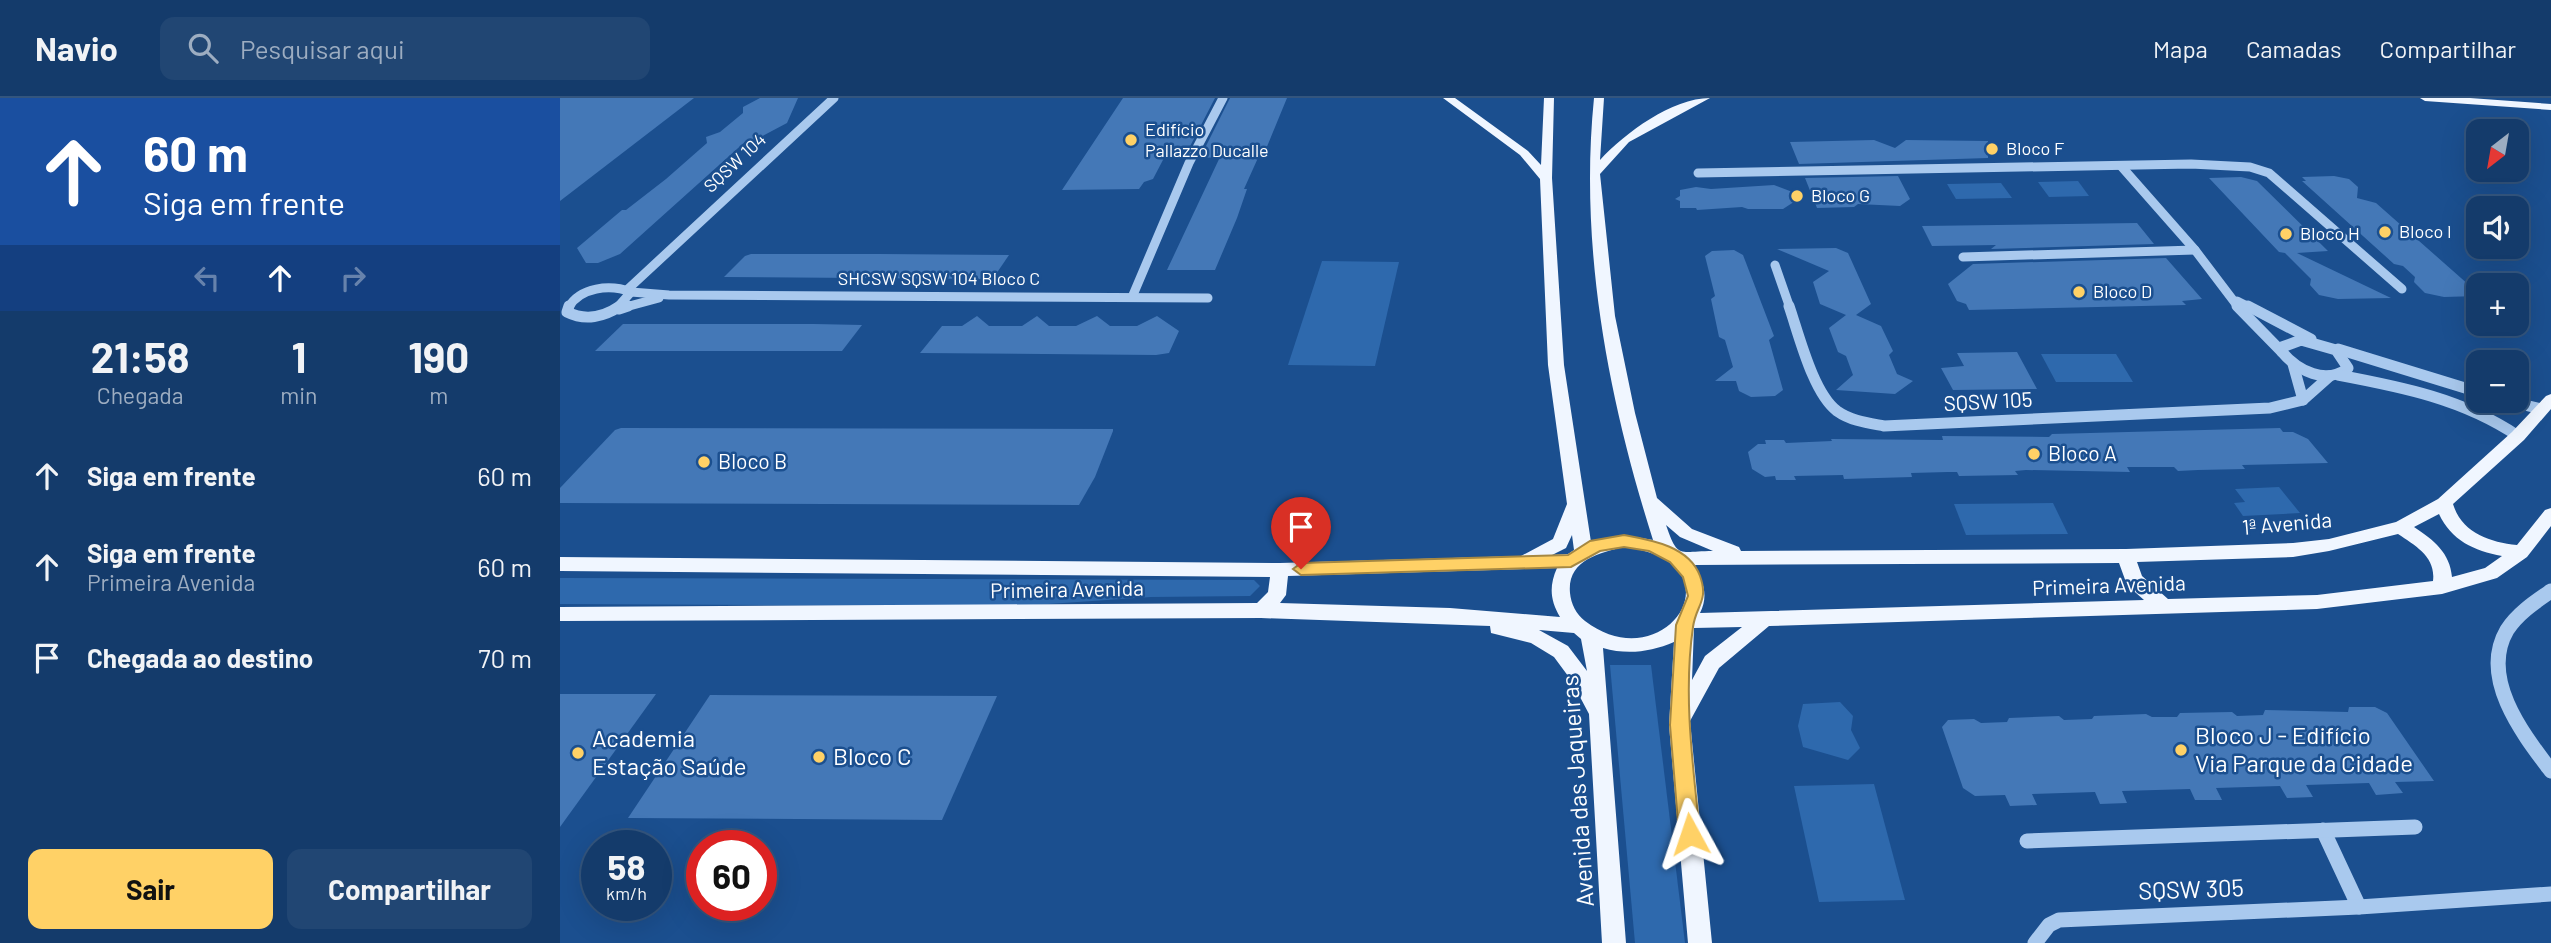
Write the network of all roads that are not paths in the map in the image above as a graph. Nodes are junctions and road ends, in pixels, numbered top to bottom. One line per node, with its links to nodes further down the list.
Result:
1 (834, 98): 14 (street, SQSW 104)
2 (1223, 98): 21 (street)
3 (1448, 98): 12 (main road)
4 (1549, 98): 12 (main road)
5 (1599, 98): 10 (main road)
6 (1705, 98): 10 (main road)
7 (2426, 98): 8 (main road)
8 (2551, 107)
9 (2122, 166): 11 (street); 13 (street); 18 (street)
10 (1594, 173): 38 (main road)
11 (1698, 173)
12 (1546, 178): 37 (main road)
13 (2195, 250): 15 (street); 22 (street)
14 (664, 257): 17 (street, SQSW 104); 19 (street, SQSW 104)
15 (1963, 257)
16 (1775, 265): 34 (street, SQSW 105)
17 (607, 287): 19 (street); 24 (street)
18 (2402, 289)
19 (629, 290): 20 (street, SHCSW SQSW 104 Bloco C); 26 (street)
20 (669, 295): 21 (street, SHCSW SQSW 104 Bloco C); 26 (street, SHCSW SQSW 104 Bloco C)
21 (1133, 295): 23 (street, SHCSW SQSW 104 Bloco C)
22 (2227, 296): 29 (street); 30 (street)
23 (1208, 298)
24 (574, 300): 25 (street); 27 (street)
25 (560, 304)
26 (612, 310): 27 (street)
27 (575, 317): 28 (street)
28 (560, 320)
29 (2324, 345): 30 (street); 32 (street); 33 (street)
30 (2282, 352): 31 (street)
31 (2293, 364): 32 (street); 34 (street)
32 (2334, 375): 34 (street, SQSW 105); 36 (street)
33 (2466, 389)
34 (2303, 400)
35 (2546, 404): 36 (main road, 1ª Avenida)
36 (2518, 436): 39 (main road, 1ª Avenida)
37 (1576, 498): 44 (main road); 47 (main road)
38 (1647, 499): 43 (main road); 46 (main road)
39 (2444, 503): 41 (main road, 1ª Avenida); 42 (main road)
40 (2551, 514): 42 (main road)
41 (2402, 527): 45 (main road, 1ª Avenida); 50 (main road)
42 (2521, 552): 50 (main road, Primeira Avenida)
43 (1671, 555): 44 (main road); 46 (main road, Primeira Avenida); 57 (main road)
44 (1577, 556): 47 (main road, Primeira Avenida); 58 (main road)
45 (2126, 556): 46 (main road, Primeira Avenida); 52 (main road)
46 (1754, 557)
47 (1521, 562): 49 (main road, Primeira Avenida)
48 (560, 564): 49 (main road, Primeira Avenida)
49 (1280, 570): 53 (main road)
50 (2442, 587): 52 (main road, Primeira Avenida)
51 (2551, 592): 61 (street)
52 (2163, 606): 56 (main road, Primeira Avenida)
53 (1262, 610): 54 (main road, Primeira Avenida); 55 (main road, Primeira Avenida)
54 (560, 614)
55 (1436, 617): 58 (main road, Primeira Avenida); 59 (main road)
56 (1763, 620): 57 (main road, Primeira Avenida); 60 (main road)
57 (1686, 623): 58 (main road); 60 (main road)
58 (1582, 631): 59 (main road, Avenida das Jaqueiras)
59 (1600, 714): 67 (main road, Avenida das Jaqueiras)
60 (1679, 725): 68 (main road)
61 (2551, 771)
62 (2415, 827): 63 (street)
63 (2323, 830): 64 (street); 66 (street)
64 (2027, 841)
65 (2551, 894): 66 (street, SQSW 305)
66 (2359, 907): 69 (street, SQSW 305)
67 (1614, 943)
68 (1700, 943)
69 (2035, 943)

